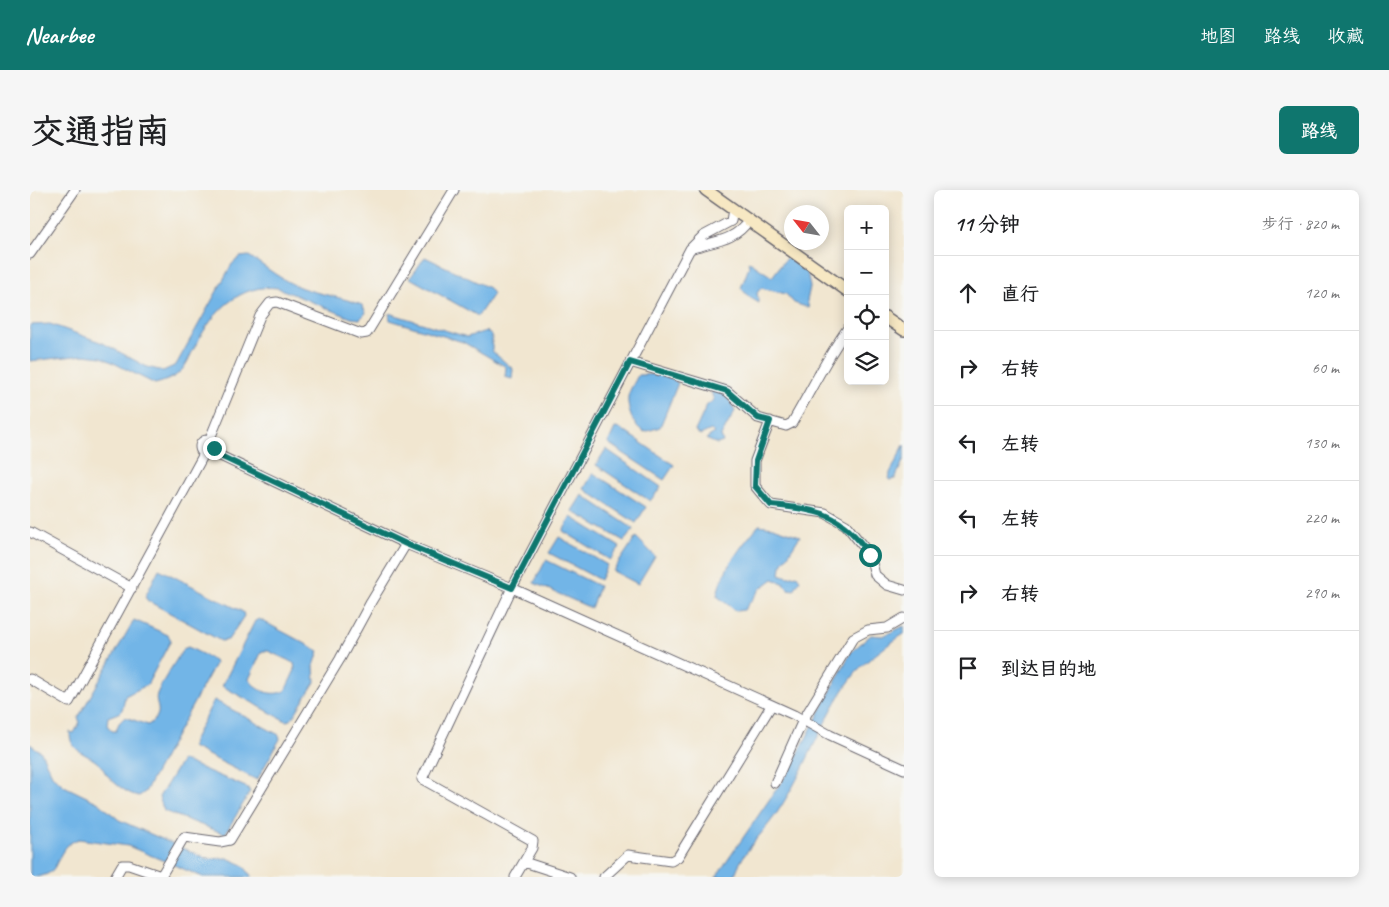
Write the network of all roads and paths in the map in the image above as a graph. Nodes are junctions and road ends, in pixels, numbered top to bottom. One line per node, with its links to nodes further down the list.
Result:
1 (75, 190): 7 (street)
2 (454, 190): 14 (street)
3 (706, 190): 4 (street)
4 (733, 209): 5 (street); 6 (street)
5 (749, 220): 6 (street); 8 (street)
6 (690, 249): 12 (street)
7 (30, 254)
8 (844, 288)
9 (889, 320): 10 (street)
10 (904, 330)
11 (844, 333): 13 (street)
12 (630, 362): 13 (street); 18 (street)
13 (770, 421): 19 (street)
14 (208, 453): 16 (street); 17 (street)
15 (30, 532): 17 (street)
16 (406, 544): 18 (street); 27 (street)
17 (132, 588): 21 (street)
18 (512, 588): 22 (street); 26 (street)
19 (904, 590)
20 (904, 618): 23 (street)
21 (30, 679)
22 (771, 706): 23 (street); 30 (street)
23 (806, 722): 24 (street); 25 (street)
24 (904, 769)
25 (776, 783)
26 (524, 862): 28 (street); 29 (street)
27 (115, 877)
28 (516, 877)
29 (570, 877)
30 (604, 877)

